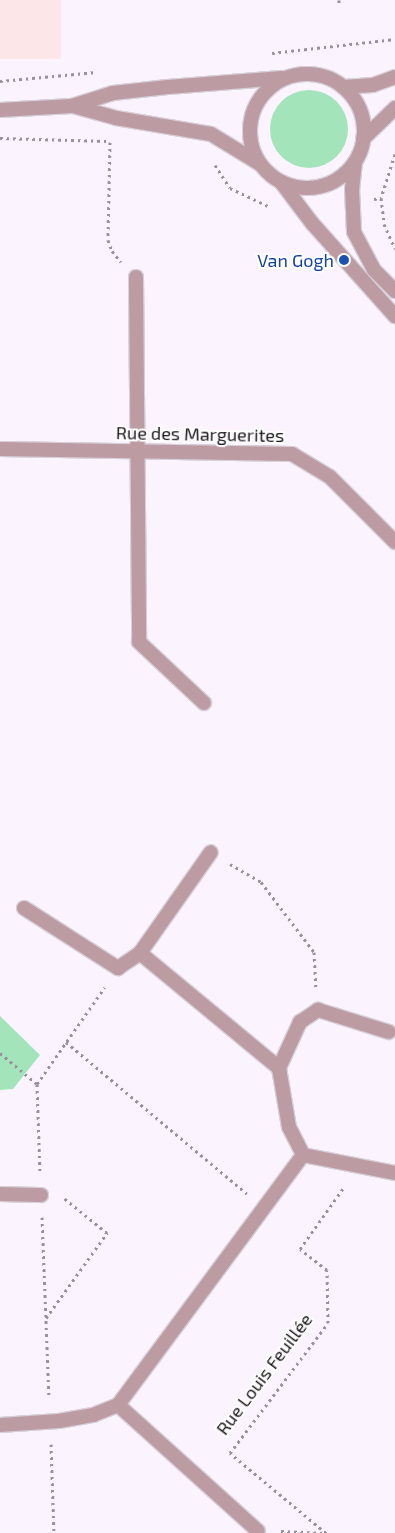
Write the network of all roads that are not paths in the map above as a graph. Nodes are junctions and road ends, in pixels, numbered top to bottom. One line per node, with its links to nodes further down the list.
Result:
1 (288, 77): 3 (street); 4 (street); 9 (street)
2 (395, 77): 3 (street)
3 (343, 87): 7 (street)
4 (72, 106): 6 (street); 9 (street)
5 (395, 108): 7 (street)
6 (0, 110)
7 (363, 139): 8 (street)
8 (355, 162): 10 (street); 12 (street)
9 (260, 164): 10 (street)
10 (281, 182): 13 (street)
11 (136, 277): 15 (street)
12 (395, 291)
13 (395, 316)
14 (0, 449): 15 (street, Rue des Marguerites)
15 (137, 452): 16 (street, Rue des Marguerites); 17 (street)
16 (395, 542)
17 (204, 703)
18 (210, 852): 20 (street)
19 (24, 908): 20 (street)
20 (140, 954): 22 (street)
21 (389, 1032): 22 (street)
22 (279, 1068): 23 (street)
23 (303, 1155): 24 (street); 27 (street)
24 (395, 1173)
25 (0, 1194): 26 (street)
26 (41, 1195)
27 (118, 1405): 28 (street); 29 (street)
28 (0, 1425)
29 (258, 1531)

